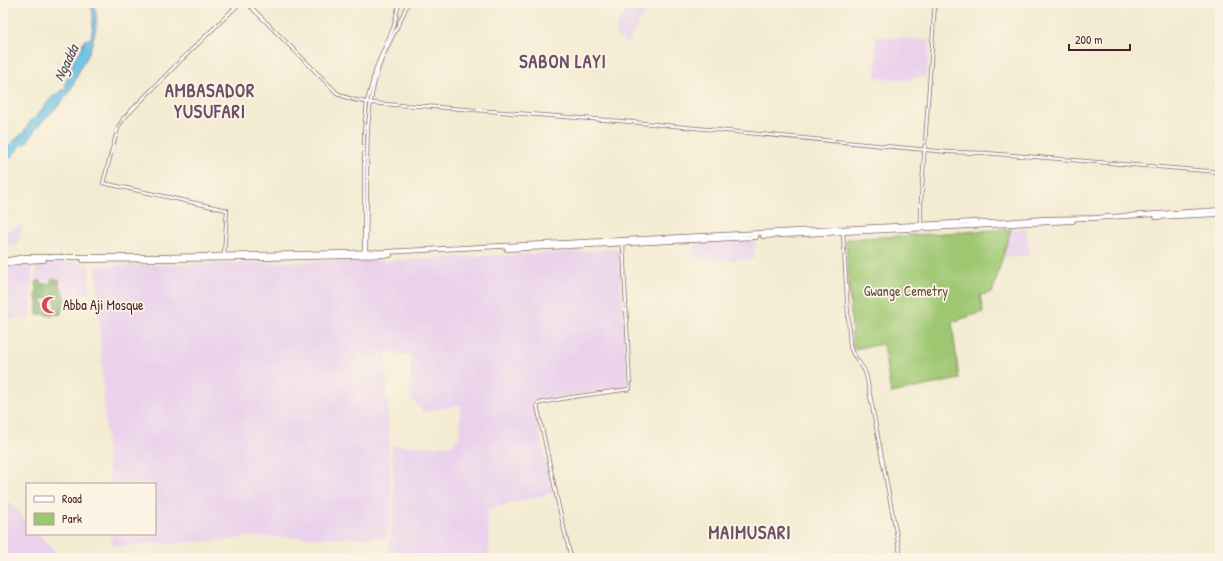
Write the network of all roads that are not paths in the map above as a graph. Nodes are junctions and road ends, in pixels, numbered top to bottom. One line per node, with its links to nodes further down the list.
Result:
1 (240, 3): 14 (main road)
2 (247, 3): 6 (main road)
3 (399, 3): 6 (main road)
4 (408, 3): 6 (main road)
5 (935, 3): 7 (main road)
6 (369, 102): 7 (main road); 15 (main road)
7 (924, 149): 8 (main road); 11 (main road)
8 (1220, 172)
9 (1220, 210): 11 (highway)
10 (1220, 214): 11 (highway)
11 (921, 227): 12 (highway); 15 (highway)
12 (843, 233): 13 (highway); 19 (main road)
13 (623, 244): 15 (highway); 18 (main road)
14 (224, 255): 15 (highway); 16 (highway)
15 (365, 255): 16 (highway)
16 (41, 259): 17 (highway)
17 (3, 263)
18 (571, 558)
19 (901, 558)

